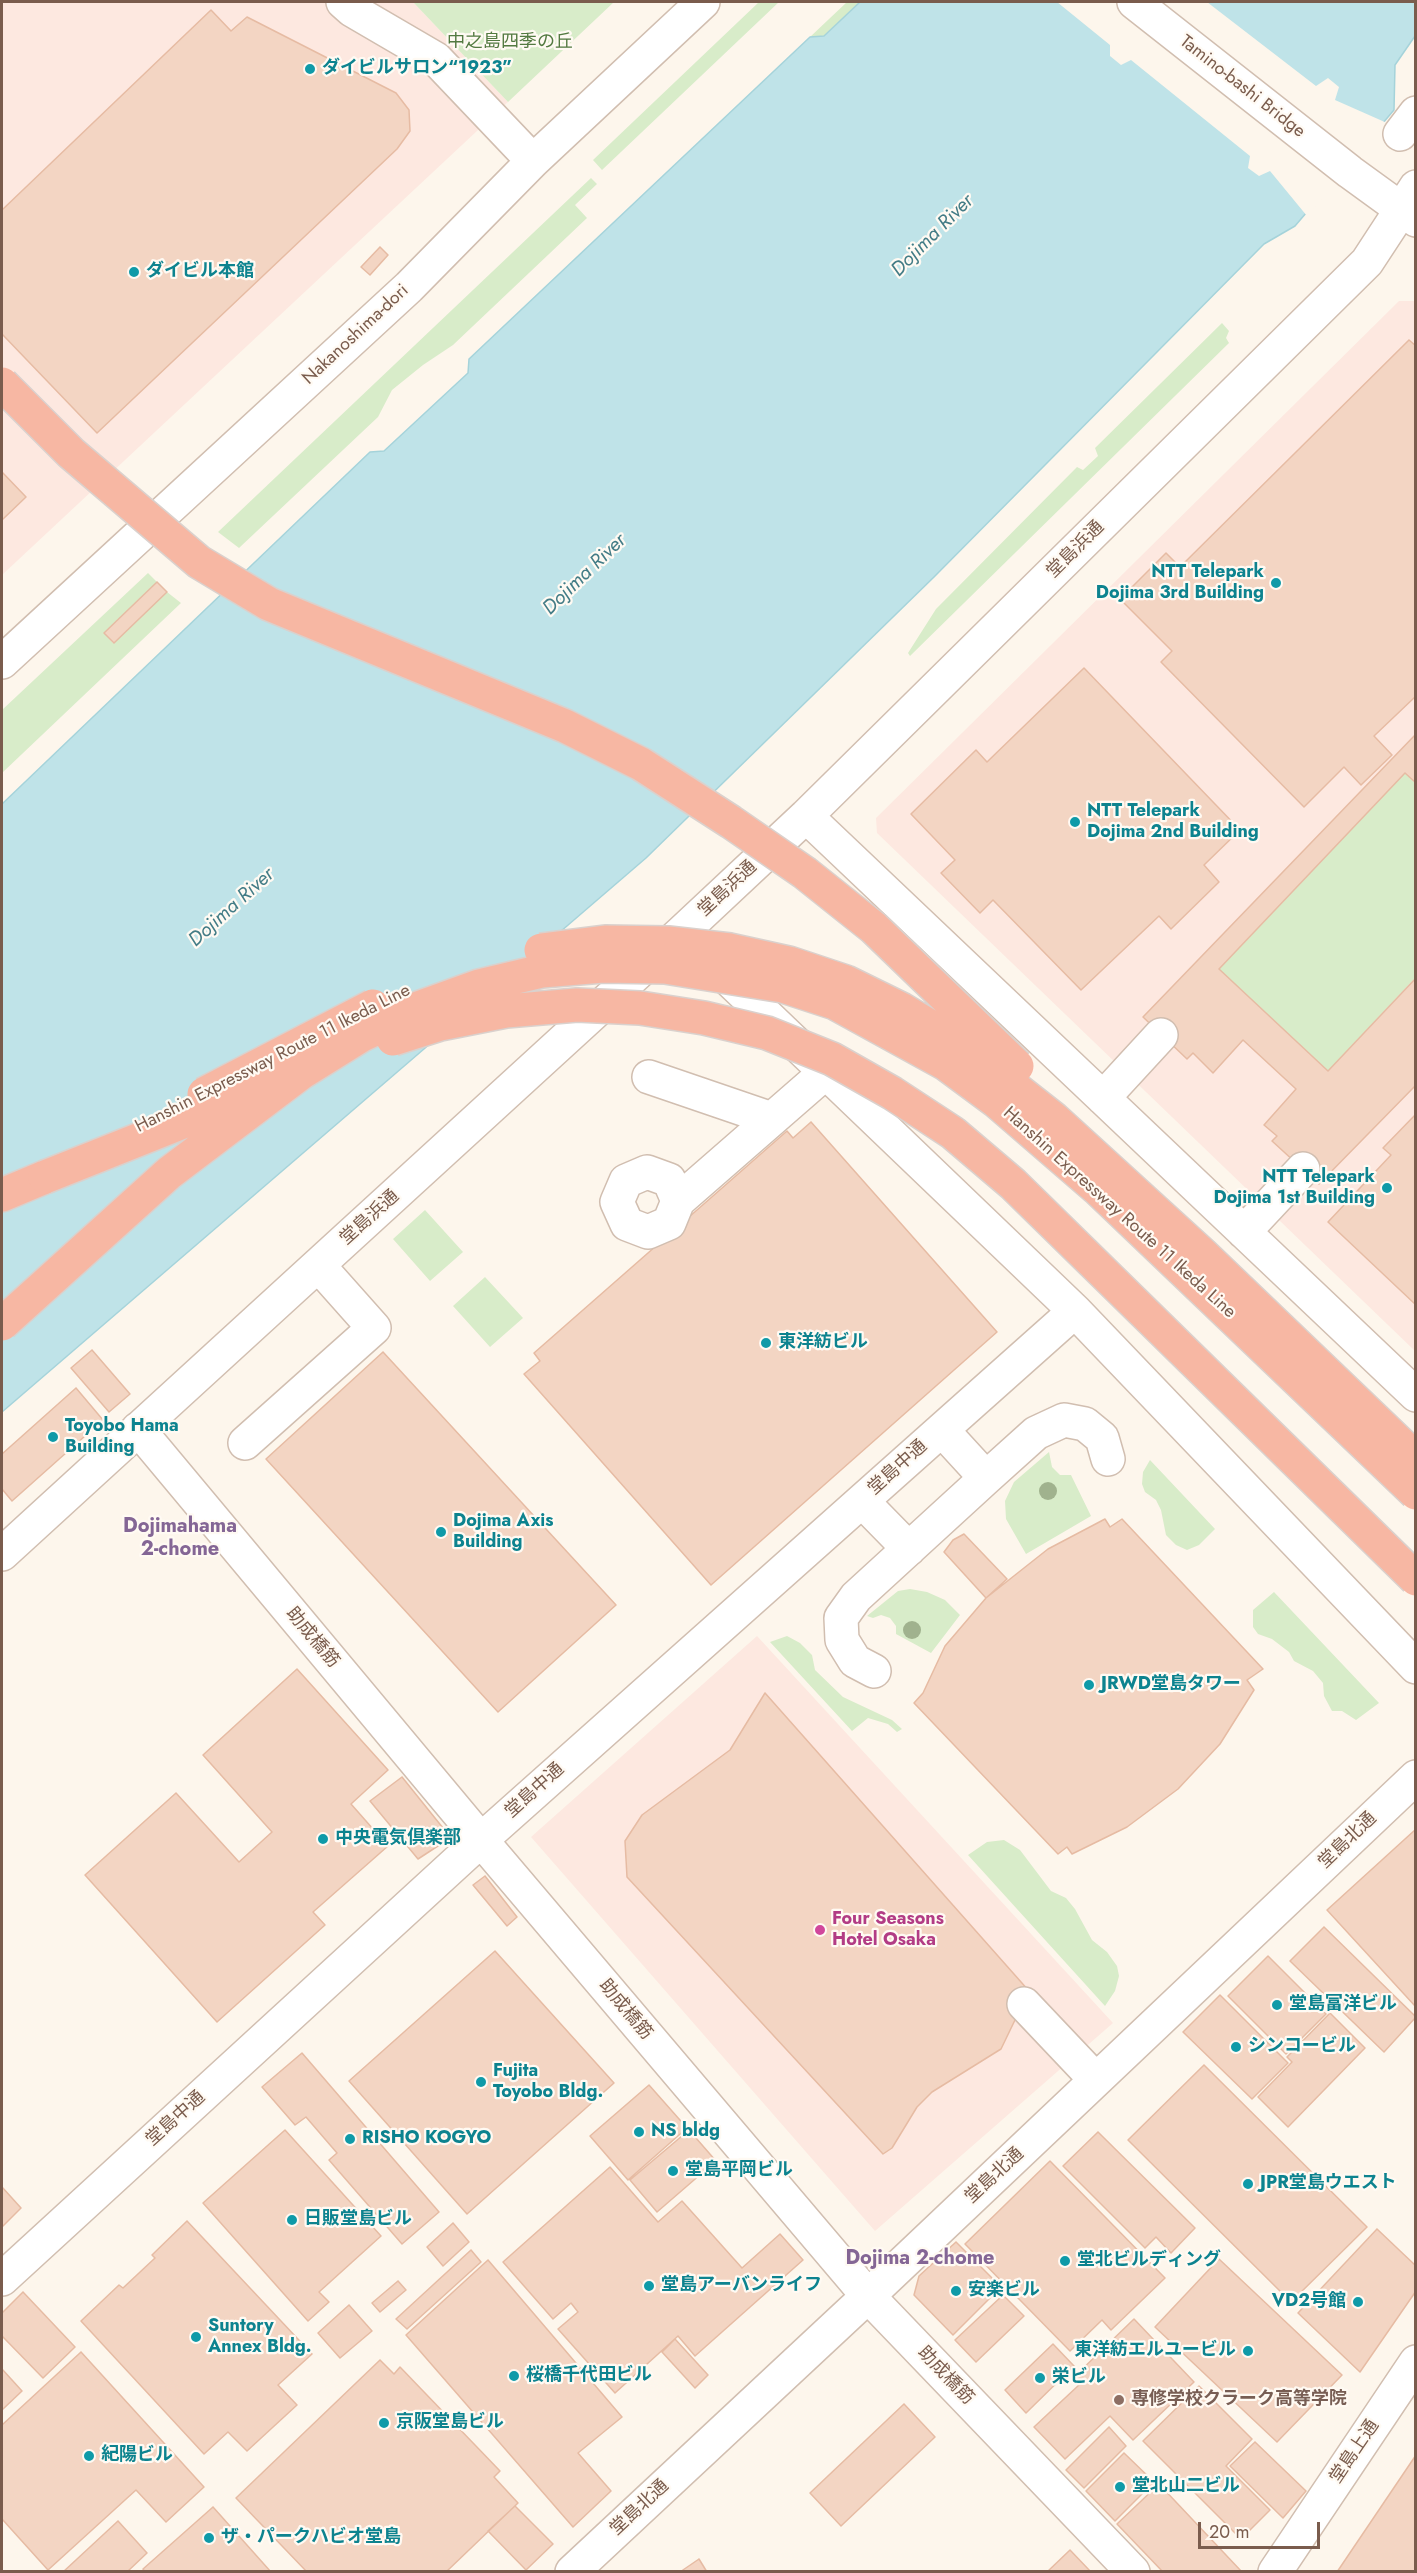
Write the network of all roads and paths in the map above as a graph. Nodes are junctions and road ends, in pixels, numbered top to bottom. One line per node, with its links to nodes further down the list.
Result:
1 (343, 2): 4 (street)
2 (703, 2): 4 (street, Nakanoshima-dori)
3 (1134, 2): 5 (street, Tamino-bashi Bridge)
4 (533, 161): 7 (street, Nakanoshima-dori)
5 (1411, 206): 8 (street, 堂島浜通)
6 (2, 384): 20 (highway, bridge)
7 (2, 662)
8 (806, 816): 9 (street, 堂島浜通); 13 (street)
9 (681, 933): 11 (street); 21 (street, 堂島浜通)
10 (1161, 1035): 13 (street)
11 (826, 1072): 14 (street); 22 (street)
12 (649, 1077): 14 (street)
13 (1103, 1098): 19 (street)
14 (772, 1119): 18 (street)
15 (1303, 1169): 19 (street)
16 (45, 1177): 17 (highway, Hanshin Expressway Route 11 Ikeda Line); 20 (highway, Hanshin Expressway Route 11 Ikeda Line, bridge); 35 (highway, bridge)
17 (2, 1195)
18 (678, 1202)
19 (1244, 1232): 24 (street)
20 (1202, 1254): 29 (highway, Hanshin Expressway Route 11 Ikeda Line, bridge)
21 (318, 1265): 25 (street, 堂島浜通); 27 (street)
22 (1075, 1311): 26 (street, 堂島中通); 36 (street)
23 (2, 1324): 31 (highway, Hanshin Expressway Route 11 Ikeda Line, bridge)
24 (1416, 1395)
25 (138, 1429): 34 (street, 堂島浜通); 39 (street, 助成橋筋)
26 (942, 1430): 30 (street); 32 (street, 堂島中通)
27 (245, 1443)
28 (1108, 1459): 30 (street)
29 (1416, 1460)
30 (986, 1478): 33 (street)
31 (1416, 1493)
32 (862, 1501): 33 (street); 39 (street, 堂島中通)
33 (909, 1549): 37 (street)
34 (2, 1554)
35 (1416, 1579)
36 (1416, 1666)
37 (874, 1671)
38 (1416, 1777): 41 (street, 堂島北通)
39 (481, 1840): 42 (street, 堂島中通); 43 (street, 助成橋筋)
40 (1024, 2004): 41 (street)
41 (1096, 2080): 43 (street, 堂島北通)
42 (2, 2278)
43 (868, 2296): 45 (street, 堂島北通); 46 (street, 助成橋筋)
44 (1416, 2362): 47 (street, 堂島上通)
45 (572, 2571)
46 (1133, 2571)
47 (1275, 2571)

